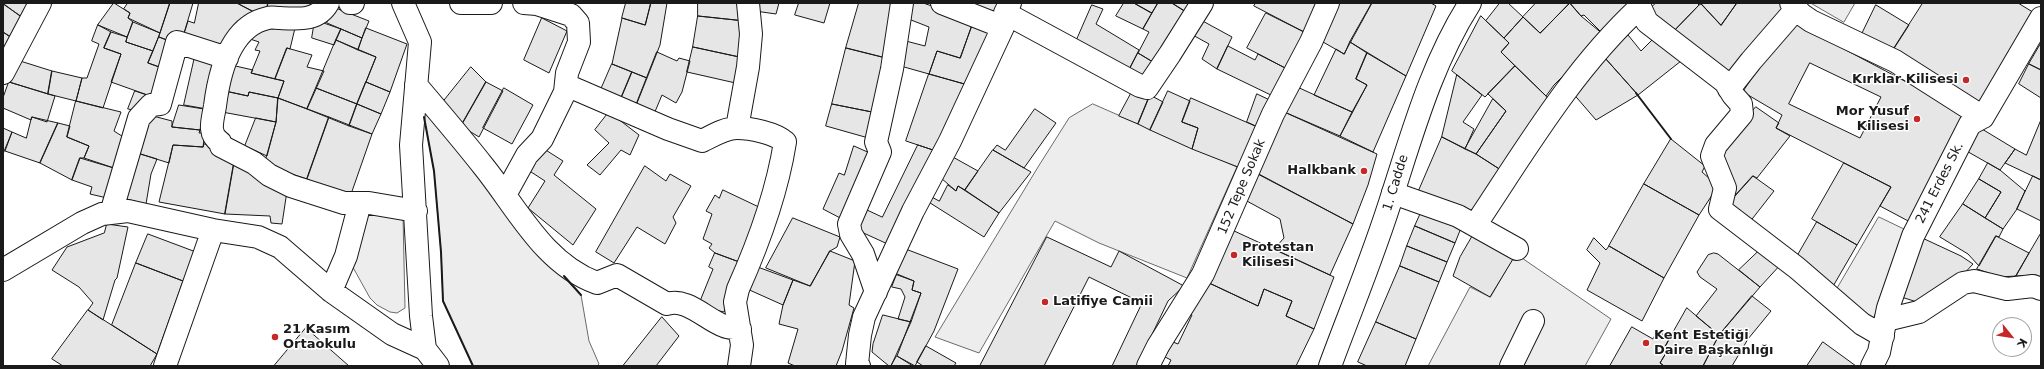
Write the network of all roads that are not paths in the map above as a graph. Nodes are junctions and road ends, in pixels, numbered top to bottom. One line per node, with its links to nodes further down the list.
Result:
1 (40, 3): 20 (street)
2 (328, 3): 19 (street)
3 (350, 3): 4 (street)
4 (353, 3)
5 (403, 3): 21 (street)
6 (461, 3): 7 (street)
7 (491, 3)
8 (524, 3): 22 (street)
9 (748, 3): 25 (street)
10 (902, 3): 37 (street)
11 (942, 3): 17 (street)
12 (1202, 3): 17 (street)
13 (1328, 3): 45 (street, 152 Tepe Sokak)
14 (1470, 3): 26 (street, 1. Cadde)
15 (1640, 5): 23 (street); 31 (street)
16 (1794, 6): 23 (street); 24 (street)
17 (1006, 14): 37 (street)
18 (2041, 18): 24 (street, 241 Erdes Sk.)
19 (226, 58): 28 (street); 30 (street)
20 (3, 73)
21 (416, 85): 27 (street); 29 (street)
22 (566, 85): 25 (street); 27 (street)
23 (1729, 89): 39 (street)
24 (1983, 117): 39 (street, 241 Erdes Sk.)
25 (737, 128): 40 (street)
26 (1393, 193): 31 (street); 46 (street, 1. Cadde)
27 (505, 195): 40 (street)
28 (360, 203): 29 (street); 36 (street)
29 (416, 211): 41 (street)
30 (111, 213): 32 (street); 34 (street)
31 (1476, 224): 33 (street)
32 (213, 230): 36 (street); 43 (street)
33 (1517, 249)
34 (3, 270)
35 (2041, 289): 39 (street)
36 (331, 291): 41 (street)
37 (876, 292): 42 (street)
38 (1532, 321): 47 (street)
39 (1884, 328): 48 (street, 241 Erdes Sk.)
40 (740, 329): 44 (street)
41 (432, 358)
42 (858, 365)
43 (165, 366)
44 (739, 366)
45 (1148, 366)
46 (1330, 366)
47 (1511, 366)
48 (1872, 366)

